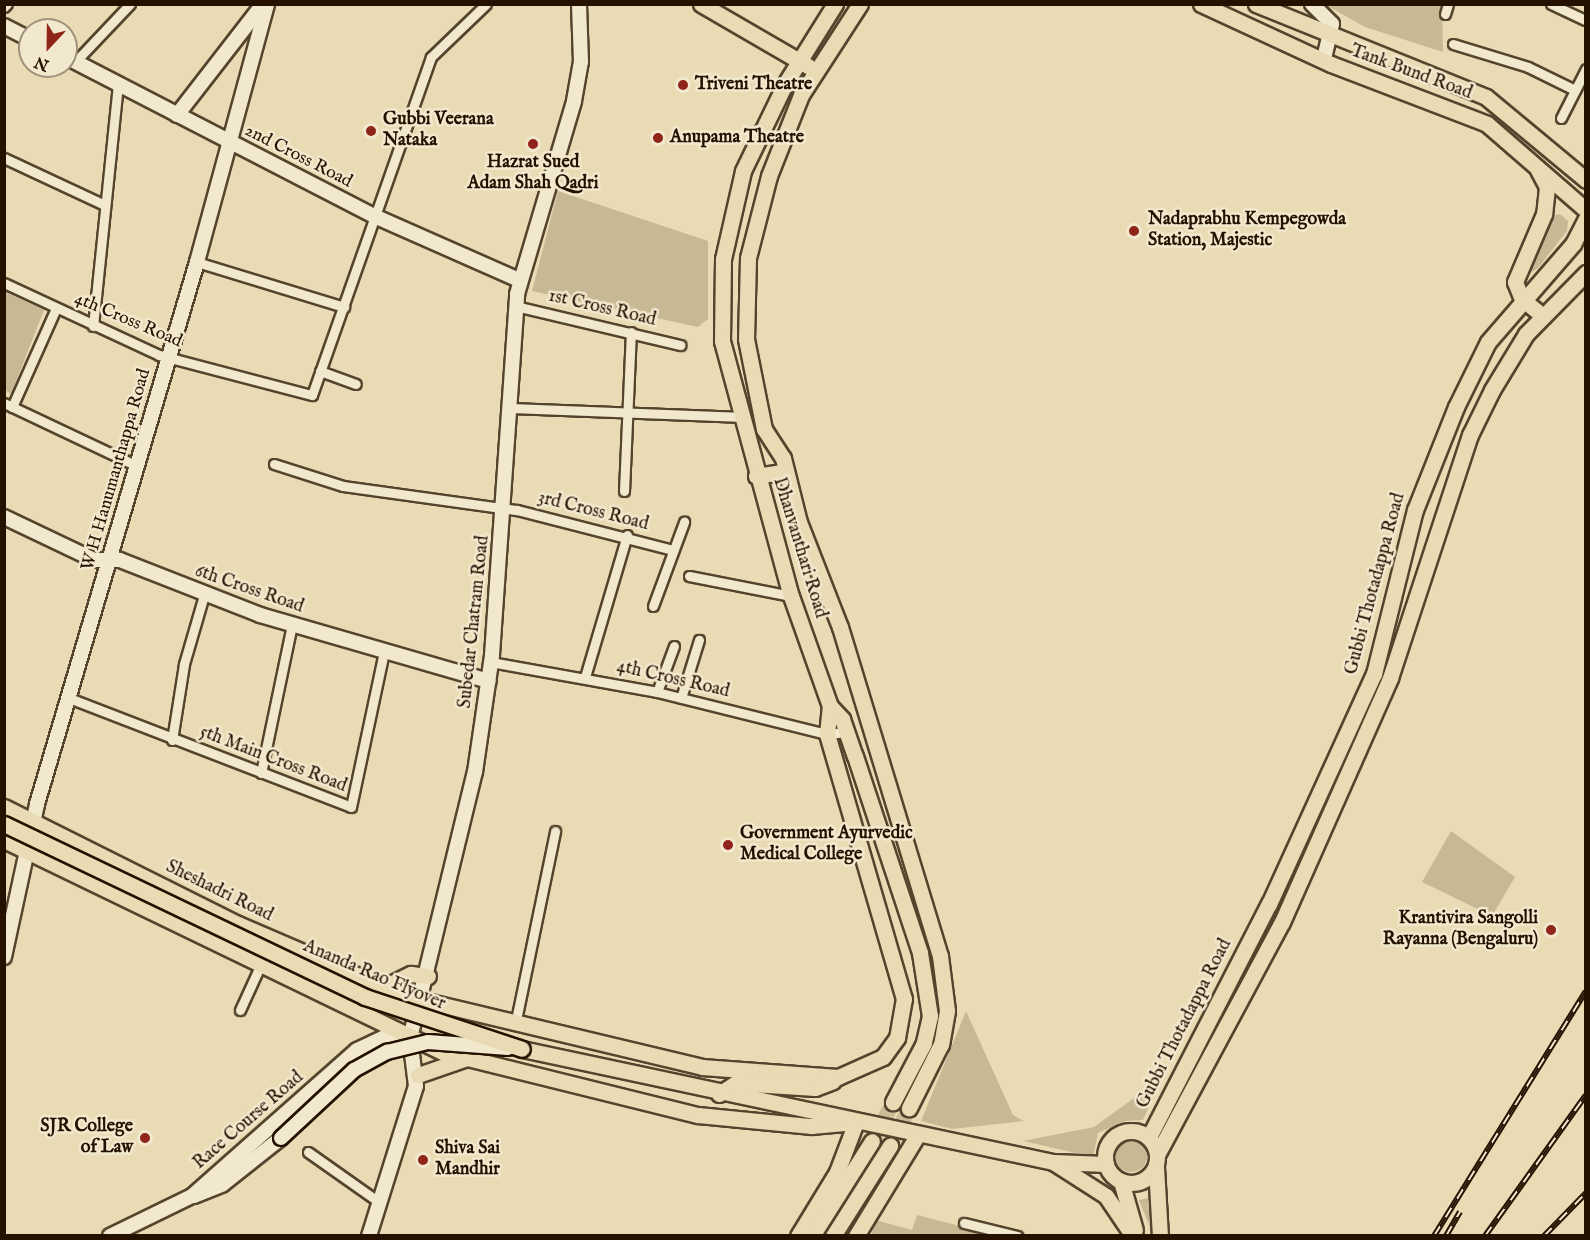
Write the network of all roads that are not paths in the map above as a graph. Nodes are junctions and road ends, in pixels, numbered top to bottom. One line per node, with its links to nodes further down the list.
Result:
1 (130, 4): 17 (street)
2 (265, 4): 25 (street); 27 (street, W H Hanumanthappa Road)
3 (486, 4): 33 (street)
4 (700, 4): 19 (main road)
5 (835, 4): 19 (main road, Dhanvanthari Road)
6 (860, 4): 22 (main road, Dhanvanthari Road)
7 (1201, 4): 18 (main road, Tank Bund Road)
8 (1256, 4): 15 (main road, Tank Bund Road)
9 (1312, 4): 15 (street)
10 (1551, 4): 12 (street)
11 (582, 7): 37 (street, Subedar Chatram Road)
12 (1586, 20)
13 (4, 26): 14 (street)
14 (18, 33)
15 (1332, 39): 18 (street); 30 (main road, Tank Bund Road)
16 (1453, 44): 24 (street)
17 (78, 52)
18 (1323, 60): 29 (main road, Tank Bund Road)
19 (800, 61): 22 (main road); 53 (main road, Dhanvanthari Road)
20 (78, 63): 23 (street, 2nd Cross Road)
21 (1586, 69): 24 (street)
22 (819, 72): 56 (main road, Dhanvanthari Road)
23 (118, 84): 25 (street, 2nd Cross Road); 31 (street)
24 (1575, 90): 26 (street)
25 (177, 115): 27 (street, 2nd Cross Road)
26 (1561, 118)
27 (231, 143): 33 (street, 2nd Cross Road); 35 (street, W H Hanumanthappa Road)
28 (4, 158): 31 (street)
29 (1532, 160): 32 (main road, Tank Bund Road); 39 (main road)
30 (1586, 180)
31 (105, 205): 44 (street)
32 (1586, 210)
33 (374, 216): 37 (street, 2nd Cross Road); 41 (street)
34 (1586, 219): 39 (main road, Gubbi Thotadappa Road)
35 (197, 262): 41 (street); 47 (street, W H Hanumanthappa Road)
36 (1586, 273): 43 (main road, Gubbi Thotadappa Road)
37 (519, 280): 40 (street, Subedar Chatram Road)
38 (4, 283): 42 (street, 4th Cross Road)
39 (1522, 299): 43 (main road); 109 (main road, Gubbi Thotadappa Road)
40 (515, 306): 45 (street, 1st Cross Road); 51 (street, Subedar Chatram Road)
41 (344, 307): 48 (street)
42 (56, 308): 44 (street, 4th Cross Road); 50 (street)
43 (1543, 316): 113 (main road, Gubbi Thotadappa Road)
44 (93, 326): 47 (street, 4th Cross Road)
45 (631, 332): 46 (street, 1st Cross Road); 52 (street)
46 (680, 345)
47 (168, 358): 48 (street, 4th Cross Road); 55 (street, W H Hanumanthappa Road)
48 (320, 371): 49 (street)
49 (356, 384)
50 (8, 405): 55 (street)
51 (509, 408): 52 (street); 59 (street, Subedar Chatram Road)
52 (627, 412): 53 (street); 58 (street)
53 (739, 417): 57 (main road, Dhanvanthari Road)
54 (274, 464): 59 (street, 3rd Cross Road)
55 (137, 466): 64 (street, W H Hanumanthappa Road)
56 (786, 470): 57 (main road); 106 (main road, Dhanvanthari Road)
57 (756, 476): 67 (main road, Dhanvanthari Road)
58 (624, 491)
59 (505, 508): 62 (street, 3rd Cross Road); 73 (street, Subedar Chatram Road)
60 (4, 517): 64 (street, 6th Cross Road)
61 (684, 522): 63 (street)
62 (627, 535): 63 (street, 3rd Cross Road); 74 (street)
63 (672, 550): 68 (street)
64 (109, 561): 66 (street, 6th Cross Road); 77 (street, W H Hanumanthappa Road)
65 (689, 576): 67 (street)
66 (204, 595): 69 (street, 6th Cross Road); 82 (street)
67 (791, 596): 79 (main road, Dhanvanthari Road)
68 (653, 606)
69 (292, 626): 72 (street, 6th Cross Road); 83 (street)
70 (699, 640): 78 (street)
71 (674, 646): 76 (street)
72 (384, 652): 75 (street, 6th Cross Road); 83 (street, 5th Main Cross Road)
73 (491, 662): 74 (street, 4th Cross Road); 75 (street, Subedar Chatram Road)
74 (585, 677): 76 (street, 4th Cross Road)
75 (489, 681): 94 (street, Subedar Chatram Road)
76 (657, 692): 78 (street, 4th Cross Road)
77 (69, 698): 82 (street, 5th Main Cross Road); 85 (street, W H Hanumanthappa Road)
78 (681, 698): 81 (street, 4th Cross Road)
79 (830, 706): 80 (main road, Dhanvanthari Road); 81 (main road)
80 (847, 732): 81 (street, 4th Cross Road); 105 (main road, Dhanvanthari Road)
81 (827, 734): 103 (main road)
82 (172, 740): 83 (street, 5th Main Cross Road)
83 (261, 773)
84 (4, 807): 85 (main road, Sheshadri Road)
85 (32, 822): 89 (street, W H Hanumanthappa Road); 95 (main road, Sheshadri Road)
86 (4, 824): 100 (main road, Ananda Rao Flyover, bridge)
87 (555, 831): 98 (street)
88 (4, 840): 89 (main road)
89 (24, 849): 90 (street); 91 (street, W H Hanumanthappa Road); 93 (main road)
90 (4, 908)
91 (5, 947): 92 (street)
92 (4, 957)
93 (261, 964): 97 (street); 99 (main road)
94 (428, 976): 95 (main road); 96 (street, Subedar Chatram Road)
95 (384, 987): 96 (main road, Sheshadri Road)
96 (422, 1001): 98 (main road, Sheshadri Road); 99 (street, Subedar Chatram Road)
97 (240, 1010)
98 (515, 1025): 103 (main road, Sheshadri Road)
99 (410, 1038): 101 (main road); 102 (street); 117 (street, Race Course Road)
100 (522, 1049): 104 (main road, Ananda Rao Flyover); 117 (street, bridge)
101 (467, 1058): 102 (main road); 107 (main road)
102 (418, 1075): 118 (street)
103 (838, 1077): 104 (main road)
104 (719, 1094): 107 (main road, Ananda Rao Flyover)
105 (893, 1102)
106 (909, 1108)
107 (863, 1123): 108 (main road, Ananda Rao Flyover); 123 (main road)
108 (918, 1134): 114 (main road, Ananda Rao Flyover); 126 (main road)
109 (1149, 1137): 113 (main road); 115 (main road)
110 (872, 1141): 124 (main road)
111 (890, 1146): 125 (main road)
112 (308, 1152): 118 (street)
113 (1157, 1160): 116 (main road); 129 (main road)
114 (1053, 1162): 115 (main road); 128 (main road)
115 (1106, 1164): 116 (main road)
116 (1121, 1181): 128 (main road)
117 (192, 1197): 121 (street, Race Course Road)
118 (379, 1202): 122 (street)
119 (964, 1223): 120 (street)
120 (985, 1232): 127 (street)
121 (110, 1236)
122 (369, 1236)
123 (798, 1236)
124 (812, 1236)
125 (833, 1236)
126 (856, 1236)
127 (1017, 1236)
128 (1135, 1236)
129 (1160, 1236)

